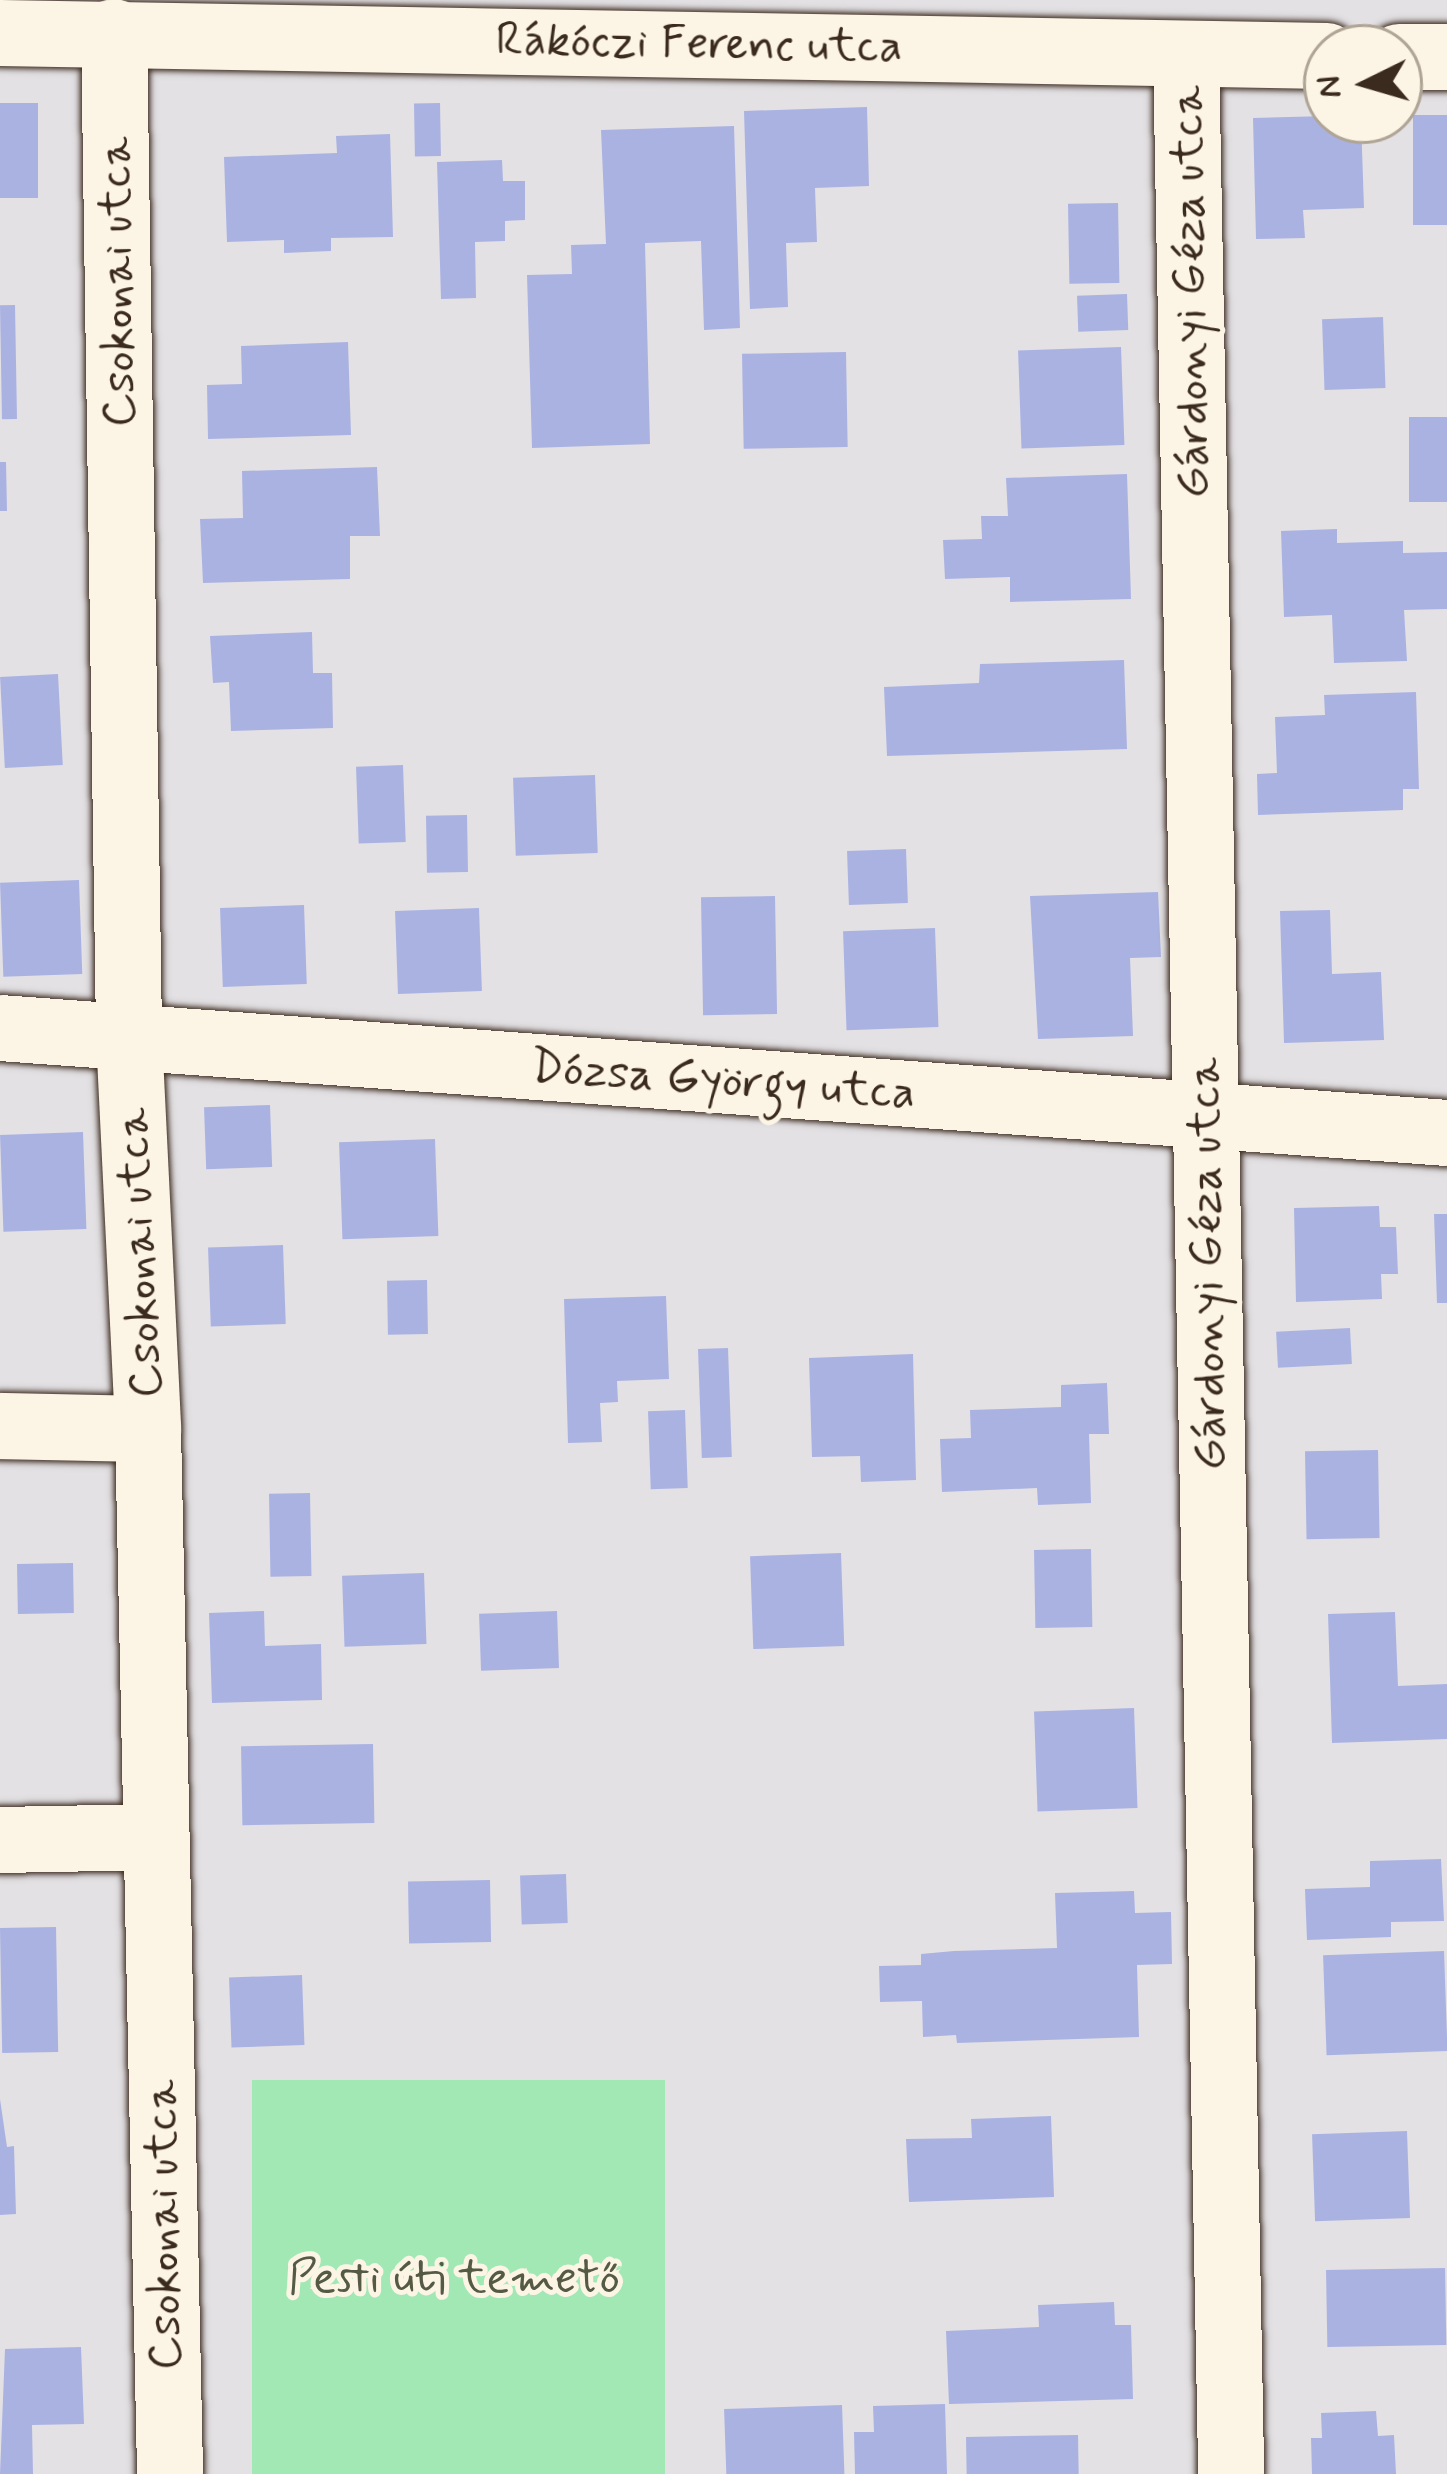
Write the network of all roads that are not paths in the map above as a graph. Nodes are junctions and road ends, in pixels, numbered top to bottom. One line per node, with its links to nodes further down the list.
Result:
1 (0, 32): 2 (street, Rákóczi Ferenc utca)
2 (114, 32): 3 (street, Rákóczi Ferenc utca); 6 (street, Csokonai utca)
3 (1186, 54): 4 (street, Rákóczi Ferenc utca); 7 (street, Gárdonyi Géza utca)
4 (1303, 56)
5 (0, 1028): 6 (street, Dózsa György utca)
6 (130, 1036): 7 (street, Dózsa György utca); 10 (street, Csokonai utca)
7 (1205, 1118): 8 (street, Dózsa György utca); 14 (street, Gárdonyi Géza utca)
8 (1447, 1132)
9 (0, 1426): 10 (street)
10 (148, 1429): 11 (street, Csokonai utca)
11 (155, 1837): 12 (street); 13 (street, Csokonai utca)
12 (0, 1840)
13 (170, 2474)
14 (1231, 2474)

